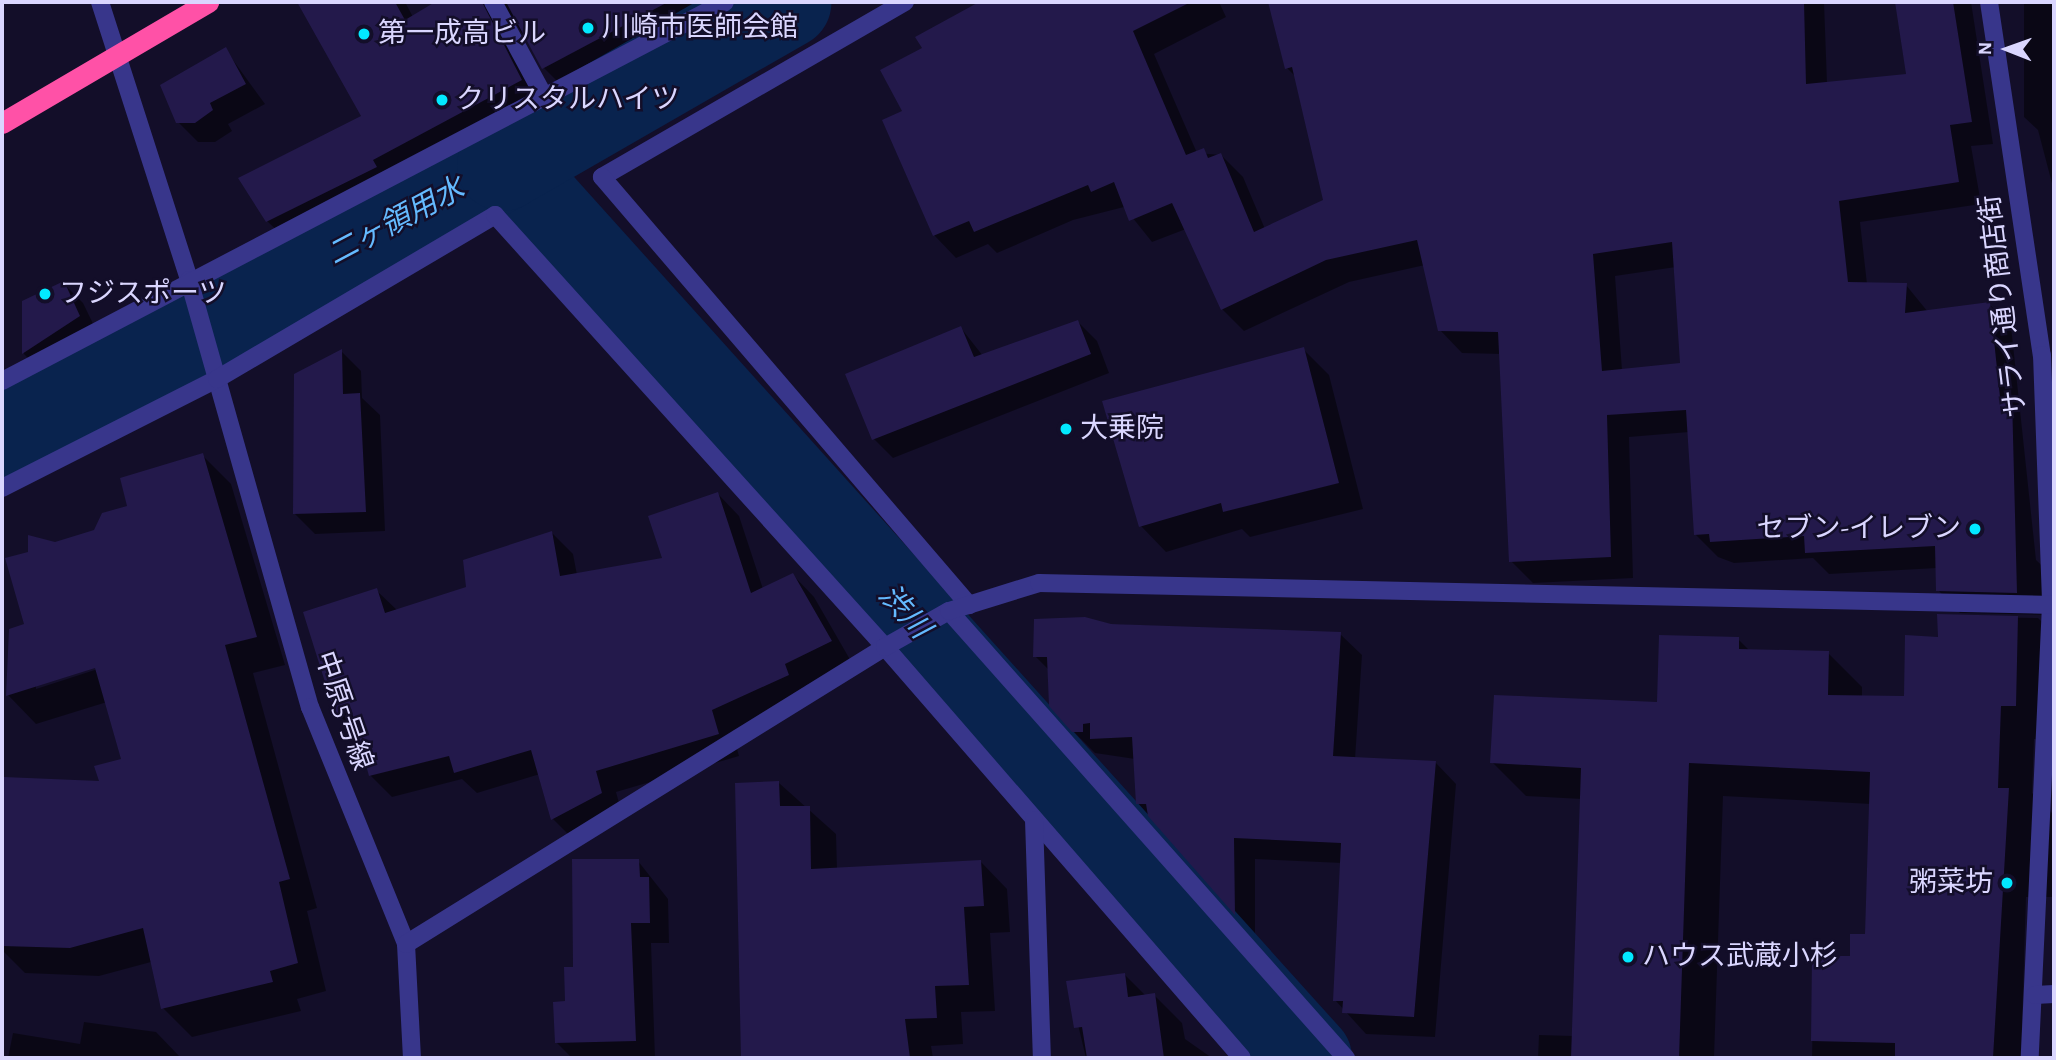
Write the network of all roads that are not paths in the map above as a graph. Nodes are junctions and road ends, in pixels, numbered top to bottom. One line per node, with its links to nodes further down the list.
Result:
1 (100, 2): 7 (street, 中原5号線)
2 (208, 2): 7 (highway)
3 (493, 2): 8 (street)
4 (725, 2): 8 (street)
5 (905, 2): 14 (street)
6 (1989, 2): 15 (street, サライ通り商店街)
7 (115, 56): 9 (highway); 10 (street, 中原5号線)
8 (545, 98): 10 (street)
9 (2, 123)
10 (189, 280): 11 (street, 中原5号線); 12 (street)
11 (217, 379): 13 (street); 17 (street); 19 (street, 中原5号線)
12 (2, 381)
13 (8, 484)
14 (969, 605): 15 (street); 16 (street)
15 (2053, 605): 21 (street, サライ通り商店街)
16 (949, 611): 17 (street); 25 (street)
17 (885, 647): 18 (street); 19 (street)
18 (1034, 820): 23 (street); 24 (street)
19 (406, 944): 22 (street, 中原5号線)
20 (2054, 994): 21 (street)
21 (2035, 995): 26 (street, サライ通り商店街)
22 (412, 1058)
23 (1042, 1058)
24 (1242, 1058)
25 (1346, 1058)
26 (2030, 1058)

